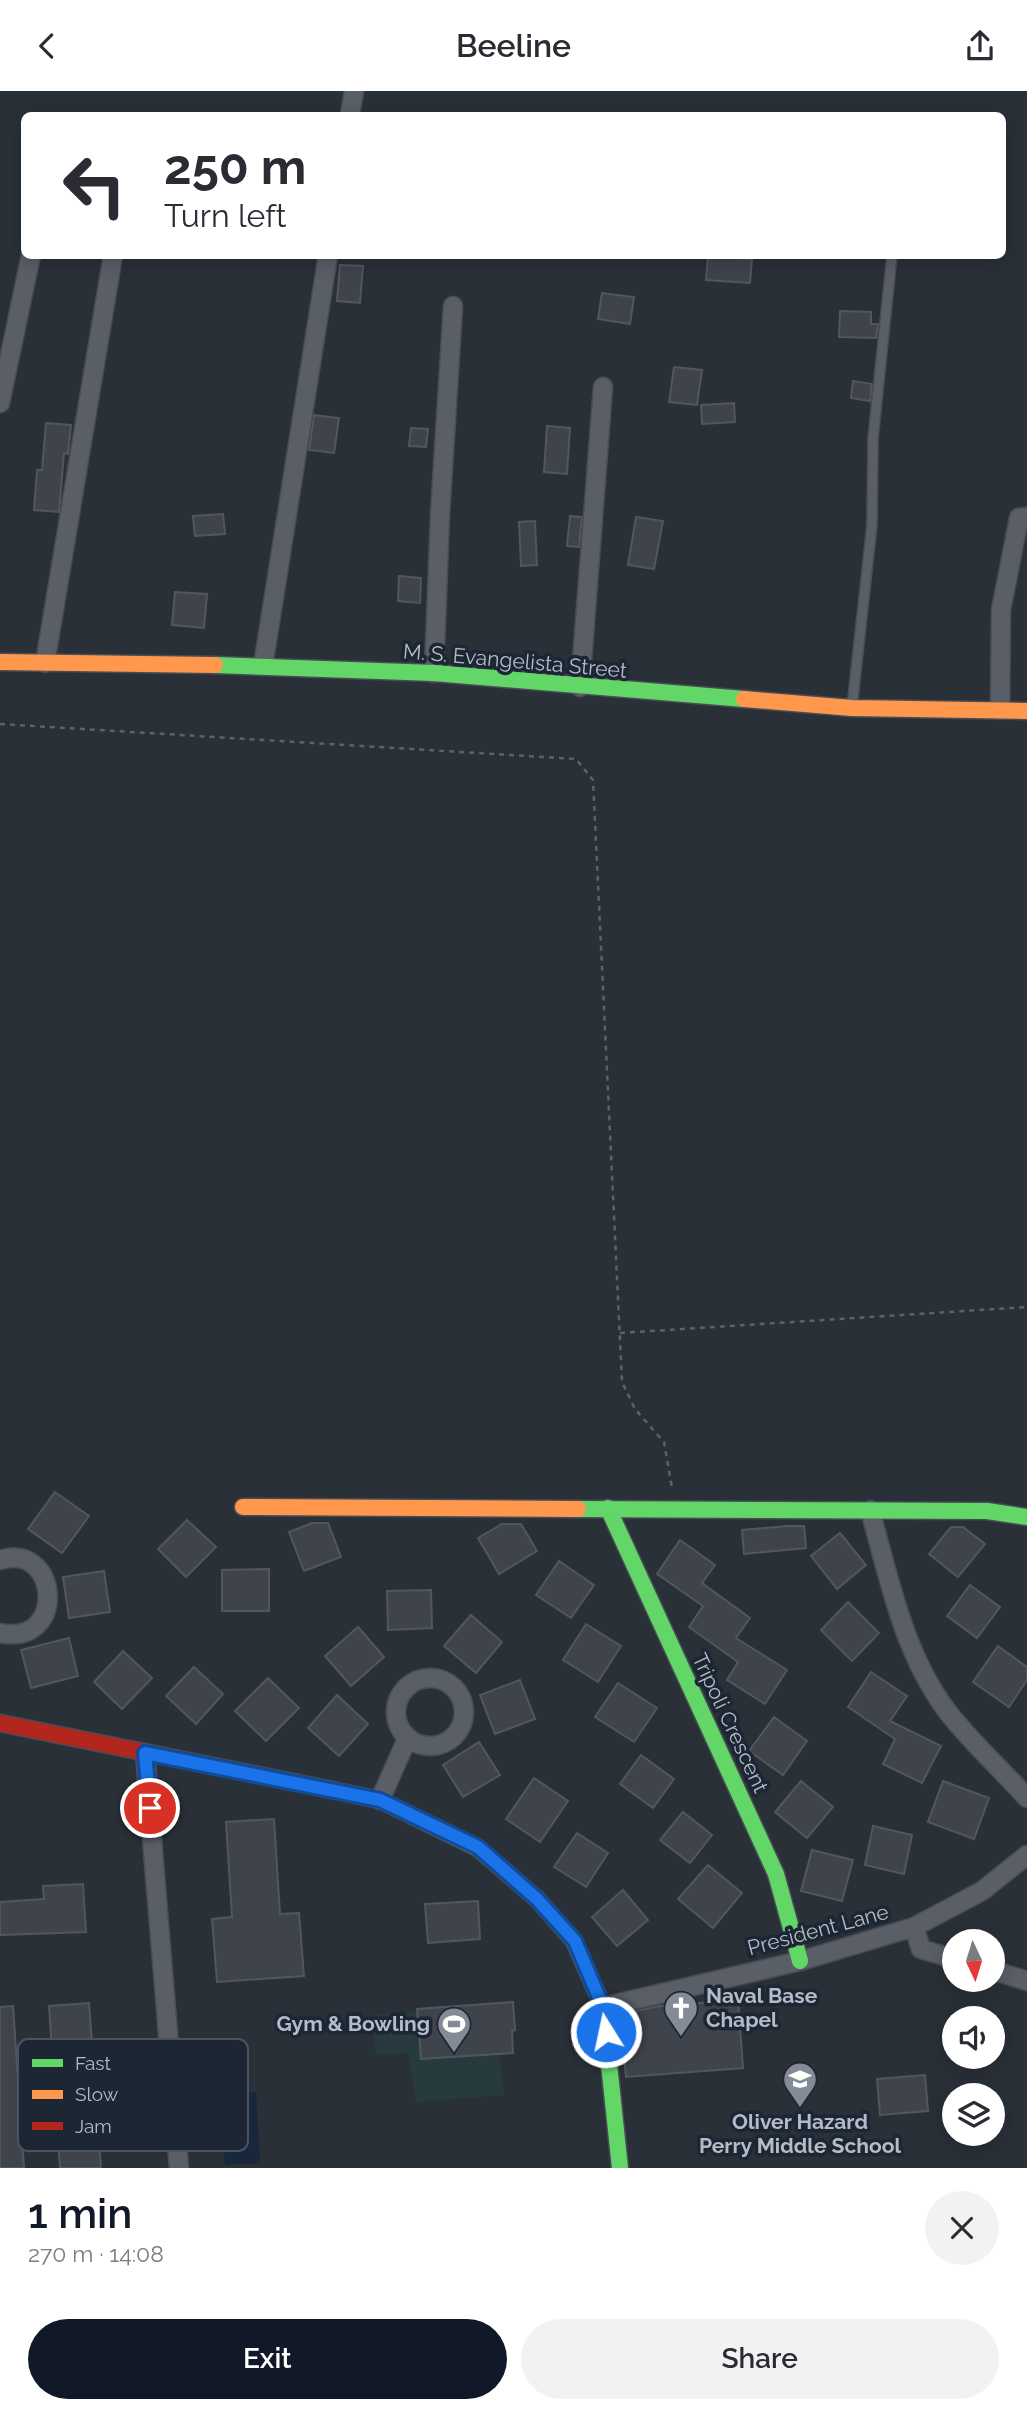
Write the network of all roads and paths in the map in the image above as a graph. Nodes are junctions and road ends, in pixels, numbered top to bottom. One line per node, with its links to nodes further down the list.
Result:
1 (354, 91): 2 (street)
2 (350, 112)
3 (30, 259): 9 (street)
4 (112, 259): 12 (street)
5 (327, 259): 13 (street)
6 (891, 259): 16 (lane)
7 (453, 306): 14 (street)
8 (603, 387): 15 (street)
9 (0, 403)
10 (1027, 517): 17 (street)
11 (0, 662): 12 (street, M. S. Evangelista Street)
12 (45, 663): 13 (street, M. S. Evangelista Street)
13 (263, 666): 14 (street, M. S. Evangelista Street)
14 (434, 673): 15 (street, M. S. Evangelista Street)
15 (580, 687): 16 (street, M. S. Evangelista Street)
16 (852, 708): 17 (street, M. S. Evangelista Street)
17 (1000, 710): 18 (street, M. S. Evangelista Street)
18 (1027, 711)
19 (0, 724): 21 (path)
20 (1027, 1307): 21 (path)
21 (620, 1333): 24 (path)
22 (243, 1507): 23 (street)
23 (608, 1508): 24 (street); 37 (street, Tripoli Crescent)
24 (675, 1508): 25 (street)
25 (870, 1510): 26 (street); 32 (street)
26 (1027, 1517)
27 (0, 1560): 28 (street)
28 (0, 1633)
29 (0, 1723): 31 (street)
30 (407, 1739): 33 (street)
31 (145, 1753): 33 (street); 41 (street)
32 (1027, 1798)
33 (380, 1800): 40 (street)
34 (1027, 1855): 35 (street, President Lane)
35 (914, 1927): 36 (street); 37 (street, President Lane)
36 (942, 1955)
37 (800, 1961): 40 (street, President Lane)
38 (1005, 1974): 39 (street)
39 (1027, 1981)
40 (603, 2007): 42 (street)
41 (168, 2039)
42 (620, 2168)

